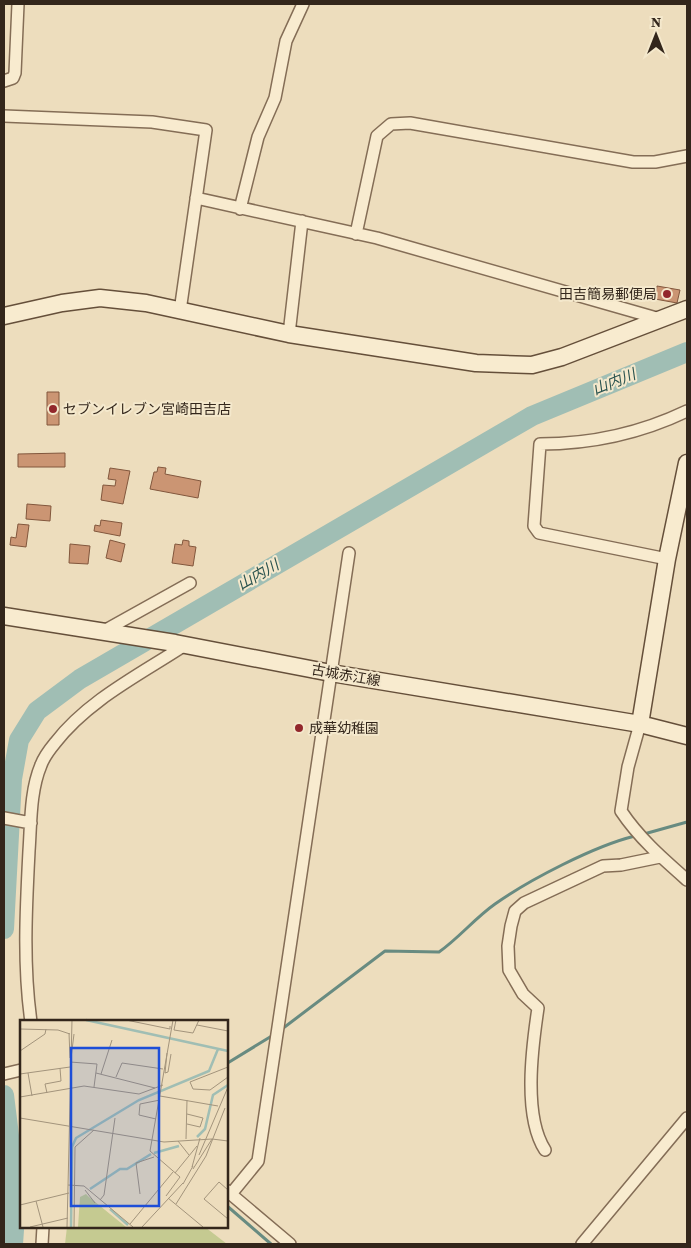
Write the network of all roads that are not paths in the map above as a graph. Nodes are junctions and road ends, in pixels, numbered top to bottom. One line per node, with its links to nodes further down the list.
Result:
1 (18, 4): 3 (street)
2 (304, 4): 7 (street)
3 (4, 81)
4 (4, 116): 6 (street)
5 (687, 156): 9 (street)
6 (196, 198): 7 (street); 11 (street)
7 (240, 209): 8 (street)
8 (302, 221): 9 (street); 14 (street)
9 (356, 234): 13 (street)
10 (687, 309): 13 (street)
11 (180, 311): 12 (street); 14 (street)
12 (4, 316)
13 (660, 319): 14 (street)
14 (289, 334)
15 (687, 411): 18 (street)
16 (687, 463): 18 (street)
17 (349, 553): 23 (street)
18 (667, 560): 24 (street)
19 (190, 583): 21 (street)
20 (4, 616): 21 (street, 古城赤江線)
21 (107, 633): 22 (street, 古城赤江線)
22 (180, 644): 23 (street, 古城赤江線); 27 (street)
23 (331, 673): 24 (street, 古城赤江線); 35 (street)
24 (640, 724): 25 (street, 古城赤江線); 28 (street)
25 (687, 736)
26 (4, 818): 27 (street)
27 (31, 823): 30 (street)
28 (660, 857): 29 (street); 34 (street)
29 (687, 880)
30 (31, 1020)
31 (20, 1070): 32 (street)
32 (4, 1074)
33 (687, 1118): 39 (street)
34 (545, 1150)
35 (228, 1192): 38 (street)
36 (43, 1228): 37 (street)
37 (42, 1244)
38 (290, 1244)
39 (582, 1244)

